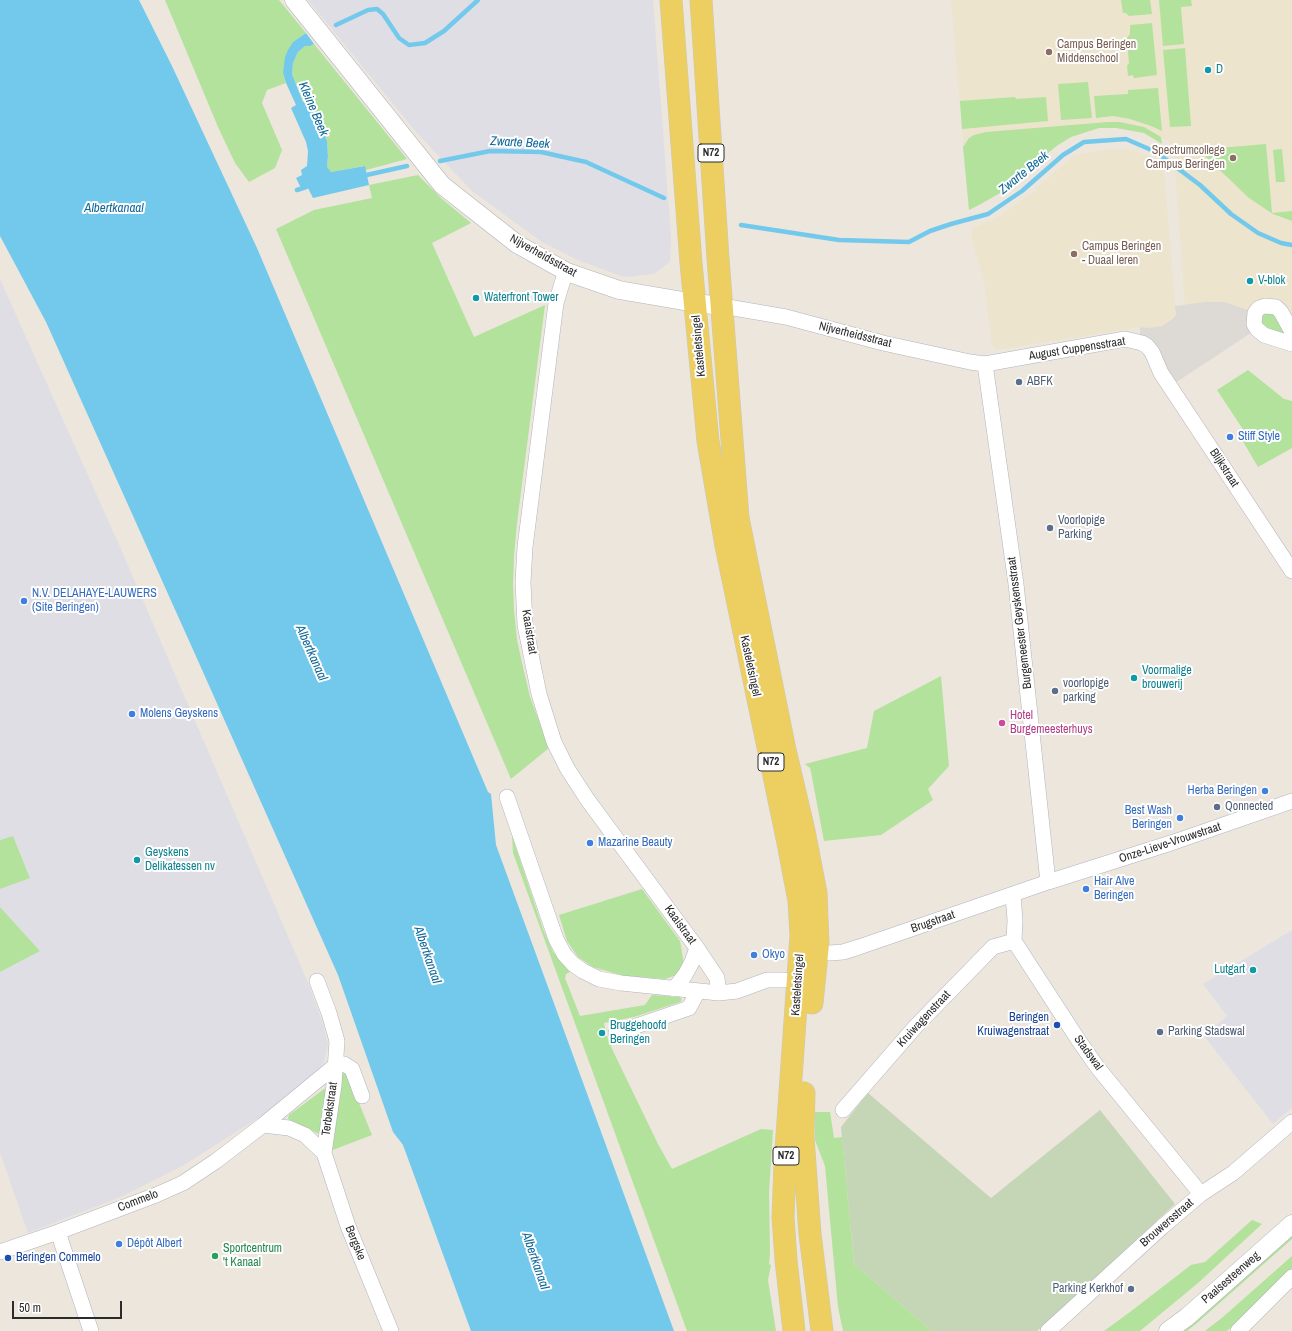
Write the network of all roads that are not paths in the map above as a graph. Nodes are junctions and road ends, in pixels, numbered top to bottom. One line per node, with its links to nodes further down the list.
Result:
1 (294, 0): 4 (street, Nijverheidsstraat)
2 (671, 0): 5 (main road, Kasteletsingel / N72)
3 (701, 0): 6 (main road, Kasteletsingel / N72)
4 (567, 272): 5 (street, Nijverheidsstraat); 17 (street, Kaaistraat)
5 (695, 303): 6 (street, Nijverheidsstraat); 38 (main road, Kasteletsingel / N72)
6 (722, 306): 9 (street, Nijverheidsstraat); 18 (main road, Kasteletsingel / N72)
7 (1292, 332): 8 (street)
8 (1292, 344)
9 (985, 364): 10 (street, August Cuppensstraat); 14 (street, Burgemeester Geyskensstraat)
10 (1157, 364): 11 (street, Blijkstraat)
11 (1292, 572)
12 (507, 797): 21 (street)
13 (1292, 801): 14 (street, Onze-Lieve-Vrouwstraat)
14 (1048, 882): 15 (street, Brugstraat)
15 (1013, 895): 16 (street); 18 (street, Brugstraat)
16 (1014, 941): 27 (street, Kruiwagenstraat); 31 (street, Stadswal)
17 (697, 948): 21 (street, Kaaistraat); 23 (street, Kaaistraat)
18 (817, 952): 39 (main road, Kasteletsingel / N72)
19 (784, 980): 23 (street)
20 (316, 981): 25 (street, Terbekstraat)
21 (674, 989): 22 (street)
22 (698, 991): 23 (street); 24 (street)
23 (719, 993)
24 (616, 1033)
25 (336, 1065): 26 (street, Terbekstraat); 29 (street, Commelo); 30 (street, Terbekstraat)
26 (362, 1096)
27 (843, 1110)
28 (1292, 1122): 31 (street, Brouwersstraat)
29 (263, 1125): 30 (street); 33 (street, Commelo)
30 (324, 1153): 37 (street, Bergske)
31 (1201, 1194): 40 (street, Brouwersstraat)
32 (1292, 1224): 41 (street, Paalsesteenweg)
33 (58, 1232): 34 (street, Commelo); 36 (street)
34 (0, 1252)
35 (1292, 1278): 42 (street)
36 (91, 1331)
37 (391, 1331)
38 (794, 1331)
39 (822, 1331)
40 (1048, 1331)
41 (1168, 1331)
42 (1238, 1331)

